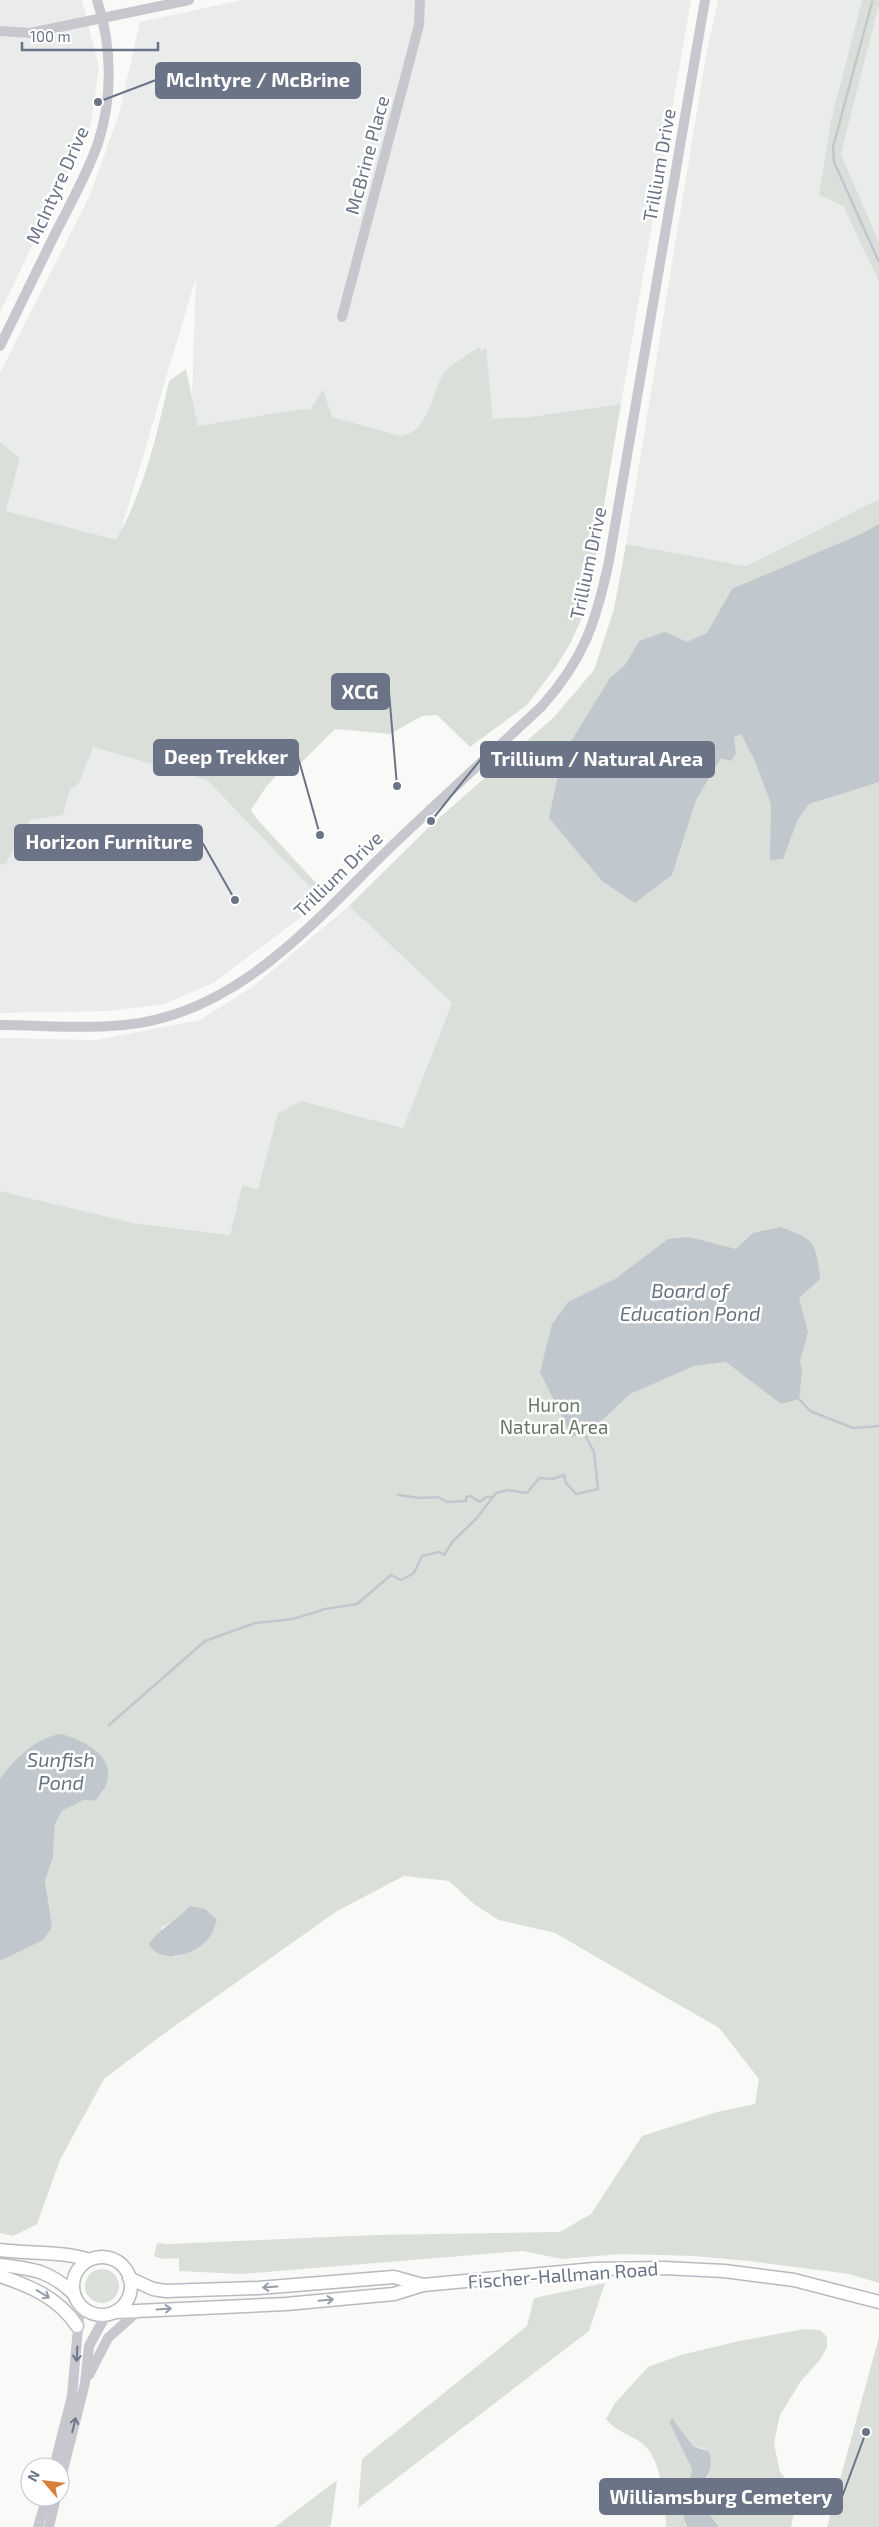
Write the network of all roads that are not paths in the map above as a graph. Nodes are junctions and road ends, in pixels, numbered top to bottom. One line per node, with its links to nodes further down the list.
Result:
1 (97, 0): 5 (street, McIntyre Drive)
2 (189, 0): 5 (street)
3 (420, 0): 7 (street, McBrine Place)
4 (705, 0): 9 (street, Trillium Drive)
5 (103, 18): 6 (street); 8 (street, McIntyre Drive)
6 (0, 31)
7 (342, 317)
8 (0, 346)
9 (0, 1025)
10 (0, 2250): 11 (main road)
11 (89, 2260): 14 (main road); 16 (main road)
12 (0, 2265): 16 (main road)
13 (0, 2276): 21 (main road, one-way to 21)
14 (129, 2278): 15 (main road, Fischer-Hallman Road, one-way to 14); 20 (main road)
15 (423, 2285): 17 (main road, Fischer-Hallman Road); 19 (main road, Fischer-Hallman Road, one-way to 15)
16 (74, 2294): 18 (main road)
17 (879, 2302)
18 (80, 2306): 20 (main road); 21 (street)
19 (138, 2311): 20 (main road, Fischer-Hallman Road); 22 (street)
20 (110, 2313): 22 (street)
21 (77, 2326): 23 (street, one-way to 23)
22 (85, 2383): 24 (street, one-way to 22)
23 (56, 2457)
24 (66, 2457)
25 (44, 2507): 27 (street)
26 (53, 2507): 28 (street)
27 (38, 2527)
28 (48, 2527)

